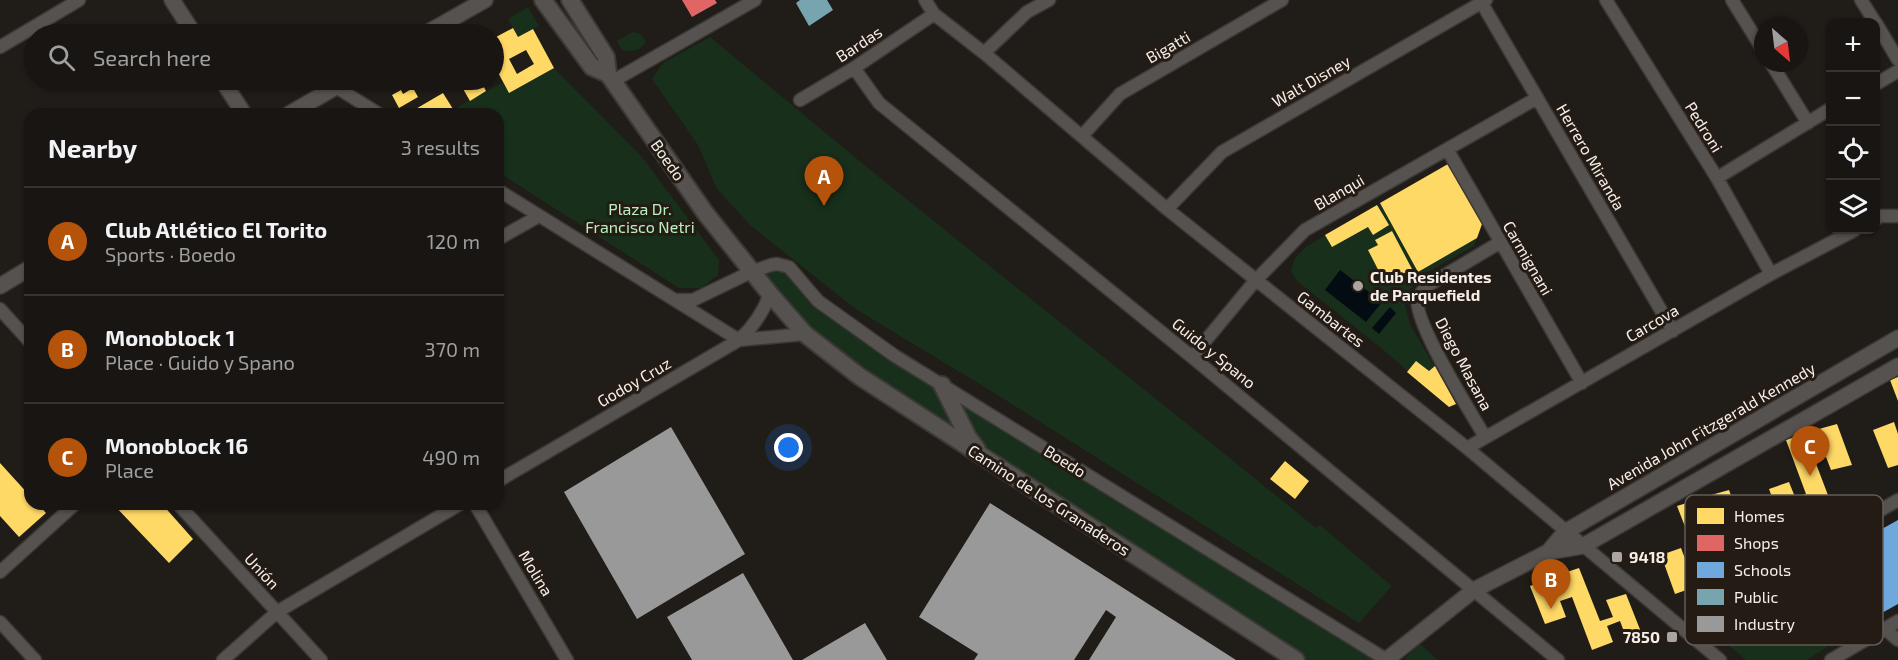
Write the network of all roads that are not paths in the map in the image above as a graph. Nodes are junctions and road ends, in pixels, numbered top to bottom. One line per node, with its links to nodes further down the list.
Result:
1 (79, 0): 16 (street)
2 (172, 0): 17 (street)
3 (485, 0): 18 (street)
4 (543, 0): 28 (main road, Boedo)
5 (570, 0): 28 (main road, Boedo)
6 (755, 0): 28 (street)
7 (925, 0): 14 (street, Gambartes)
8 (1049, 0): 23 (street)
9 (1282, 0): 40 (street, Bigatti)
10 (1606, 0): 42 (street, Pedroni)
11 (1732, 0): 21 (street)
12 (1861, 0): 15 (street)
13 (1483, 1): 33 (street, Herrero Miranda); 44 (street, Walt Disney)
14 (934, 14): 23 (street, Gambartes); 25 (street, Bardas)
15 (1872, 18)
16 (39, 24)
17 (188, 24)
18 (443, 24)
19 (1880, 31): 24 (street)
20 (24, 33): 22 (street)
21 (1754, 35)
22 (0, 47)
23 (984, 53): 40 (street, Gambartes)
24 (1898, 60)
25 (854, 68): 34 (street, Bardas); 64 (street, Guido y Spano)
26 (1898, 71): 29 (street)
27 (1777, 72): 39 (street)
28 (610, 78): 52 (main road, Boedo)
29 (1880, 81)
30 (228, 90): 35 (street)
31 (330, 90): 36 (street)
32 (350, 90): 37 (street)
33 (1537, 98): 41 (street, Blanqui); 59 (street, Herrero Miranda)
34 (800, 100)
35 (240, 108)
36 (300, 108)
37 (372, 108)
38 (1826, 112): 39 (street)
39 (1808, 123): 42 (street)
40 (1082, 136): 44 (street, Gambartes)
41 (1447, 149): 50 (street, Carmignani); 54 (street, Blanqui)
42 (1717, 178): 53 (street, Pedroni)
43 (504, 194): 45 (street)
44 (1167, 210): 54 (street, Gambartes)
45 (539, 216): 49 (street); 57 (street)
46 (1880, 216): 47 (street)
47 (1898, 216)
48 (1847, 234): 53 (street, Carcova)
49 (504, 236)
50 (1499, 243): 66 (street, Carmignani); 68 (street, Diego Masana)
51 (24, 272): 55 (street)
52 (751, 272): 56 (main road, Boedo); 57 (street, Boedo); 67 (street, Boedo)
53 (1771, 274): 59 (street, Carcova)
54 (1256, 280): 64 (street, Blanqui); 69 (street, Gambartes)
55 (0, 286)
56 (770, 294): 60 (main road, Camino de los Granaderos); 63 (street, Godoy Cruz)
57 (677, 300): 63 (street)
58 (0, 309): 61 (street)
59 (1673, 331): 66 (street, Carcova)
60 (805, 333): 63 (street); 70 (main road, Camino de los Granaderos)
61 (24, 335)
62 (1898, 338): 78 (street, Avenida John Fitzgerald Kennedy)
63 (739, 340): 71 (street, Godoy Cruz)
64 (1192, 357): 82 (street, Guido y Spano)
65 (1898, 366): 79 (street, Avenida John Fitzgerald Kennedy)
66 (1582, 383): 68 (street, Carcova)
67 (942, 385): 70 (main road); 96 (street, Boedo)
68 (1485, 436): 69 (street, Carcova)
69 (1467, 448): 78 (street, Gambartes)
70 (983, 457): 95 (main road, Camino de los Granaderos)
71 (504, 477)
72 (1898, 500): 73 (street)
73 (1883, 509)
74 (68, 510): 81 (street)
75 (184, 510): 83 (street, Unión)
76 (450, 510): 83 (street)
77 (479, 510): 94 (street, Molina)
78 (1565, 532): 79 (street, Gambartes); 80 (street, Avenida John Fitzgerald Kennedy)
79 (1583, 546): 80 (street, Avenida John Fitzgerald Kennedy); 87 (street, Gambartes)
80 (1548, 552): 82 (street, Avenida John Fitzgerald Kennedy)
81 (0, 572)
82 (1474, 590): 96 (street, Avenida John Fitzgerald Kennedy); 97 (street, Guido y Spano)
83 (277, 612): 92 (street); 93 (street, Unión)
84 (1898, 621): 86 (street)
85 (0, 622): 91 (street)
86 (1885, 629): 88 (street)
87 (1685, 631)
88 (1898, 640)
89 (1702, 645): 98 (street, Gambartes)
90 (1857, 645): 99 (street)
91 (35, 660)
92 (224, 660)
93 (321, 660)
94 (567, 660)
95 (1296, 660)
96 (1387, 660)
97 (1558, 660)
98 (1720, 660)
99 (1831, 660)

